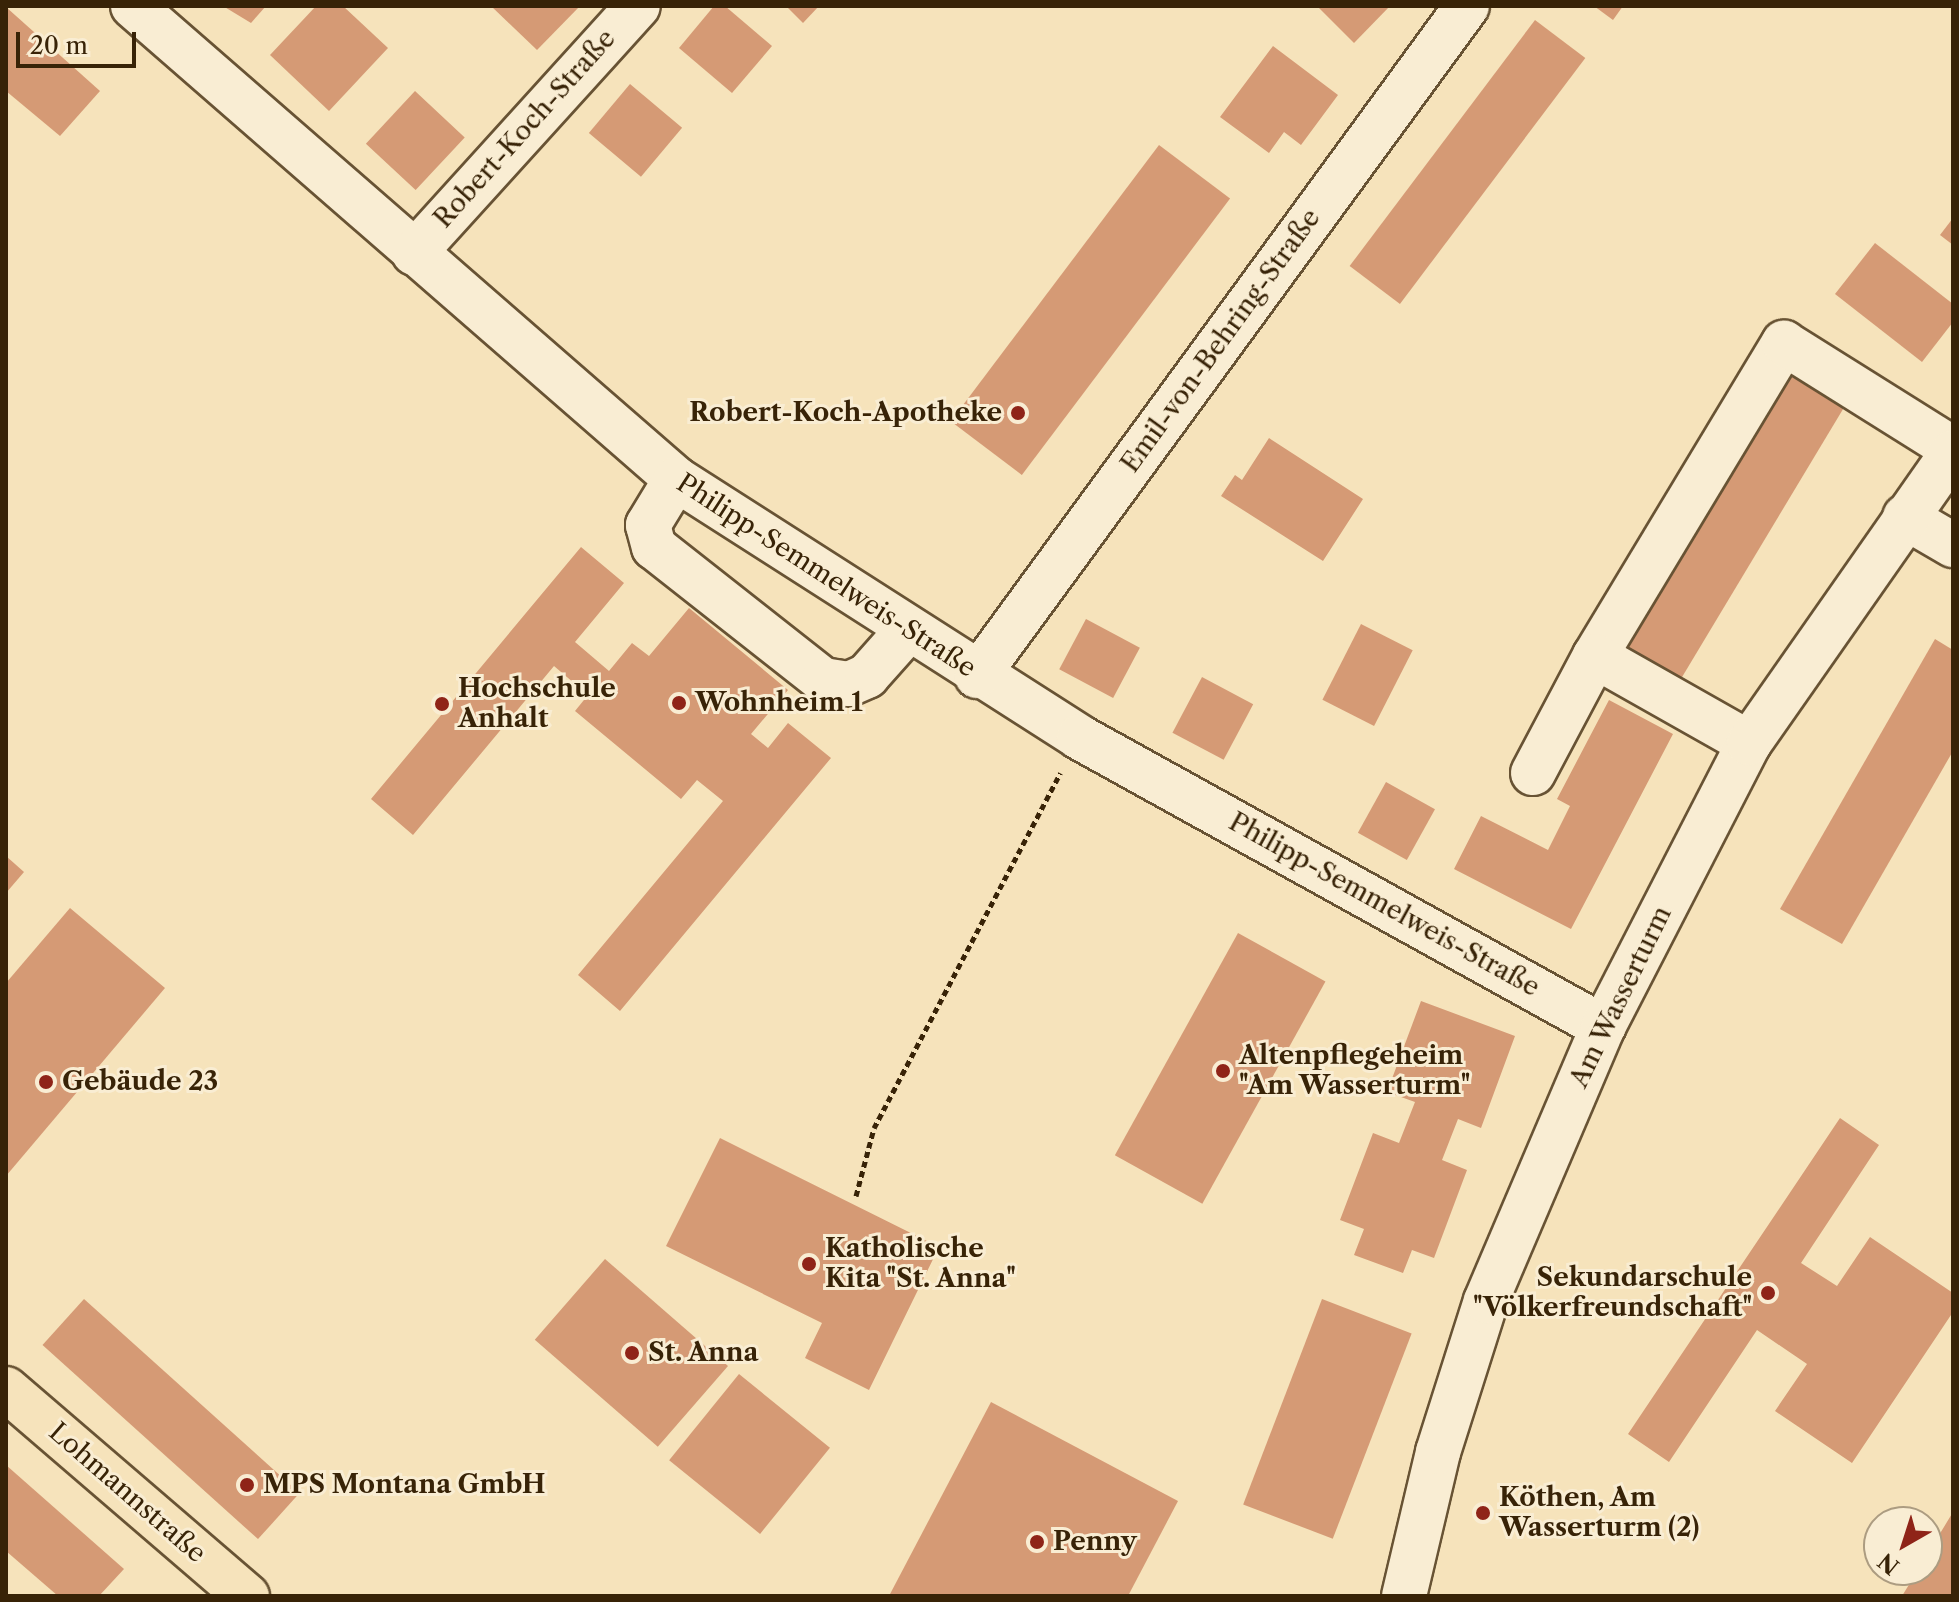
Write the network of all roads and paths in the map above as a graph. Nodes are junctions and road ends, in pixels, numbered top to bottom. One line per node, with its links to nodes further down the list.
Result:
1 (133, 6): 4 (street, Philipp-Semmelweis-Straße)
2 (638, 6): 4 (street, Robert-Koch-Straße)
3 (1467, 6): 11 (street, Emil-von-Behring-Straße)
4 (414, 253): 6 (street, Philipp-Semmelweis-Straße)
5 (1953, 451): 7 (street, Am Wasserturm); 10 (street)
6 (676, 479): 9 (street, Philipp-Semmelweis-Straße); 9 (street)
7 (1905, 517): 8 (street); 13 (street, Am Wasserturm)
8 (1953, 545)
9 (907, 631): 11 (street, Philipp-Semmelweis-Straße)
10 (1595, 656): 13 (street); 14 (street)
11 (977, 676): 12 (street, Philipp-Semmelweis-Straße)
12 (1079, 737): 15 (street, Philipp-Semmelweis-Straße); 16 (path)
13 (1749, 743): 15 (street, Am Wasserturm)
14 (1533, 773)
15 (1603, 1027): 19 (street, Am Wasserturm)
16 (856, 1196)
17 (6, 1389): 18 (main road, Lohmannstraße)
18 (247, 1596)
19 (1404, 1596)

